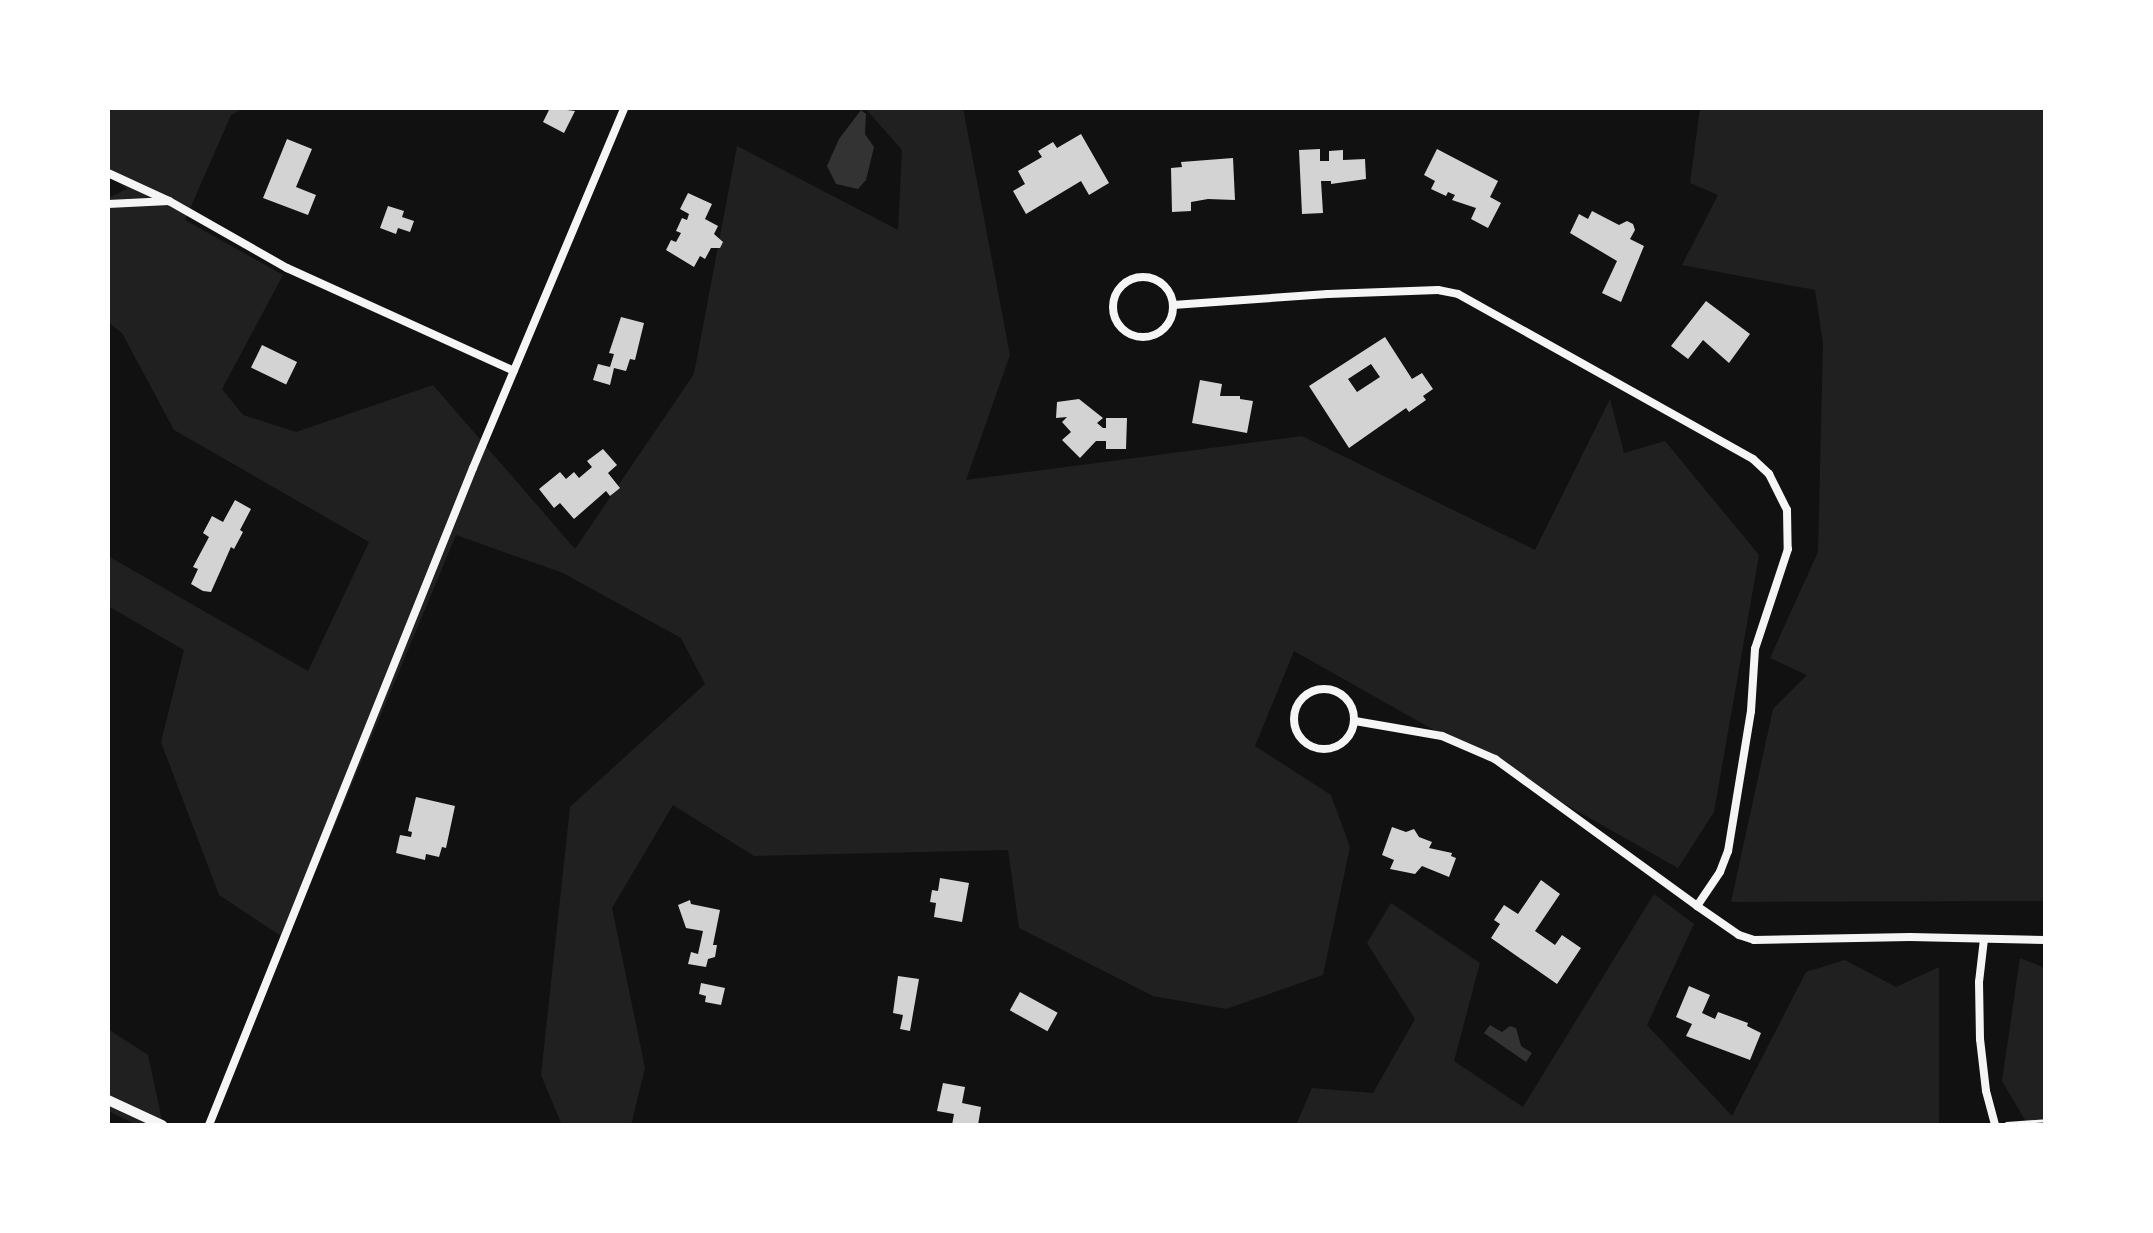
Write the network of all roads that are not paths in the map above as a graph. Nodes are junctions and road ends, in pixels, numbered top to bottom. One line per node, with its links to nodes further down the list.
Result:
1 (624, 108): 6 (street)
2 (108, 173): 3 (street)
3 (169, 201): 4 (street); 6 (street)
4 (108, 204)
5 (1173, 305): 5 (street); 8 (street)
6 (514, 371): 14 (street)
7 (1355, 721): 7 (street); 8 (street)
8 (1697, 906): 9 (street)
9 (1984, 939): 10 (street); 12 (street)
10 (2045, 940)
11 (108, 1100): 13 (street)
12 (1995, 1124)
13 (162, 1125)
14 (209, 1125)

